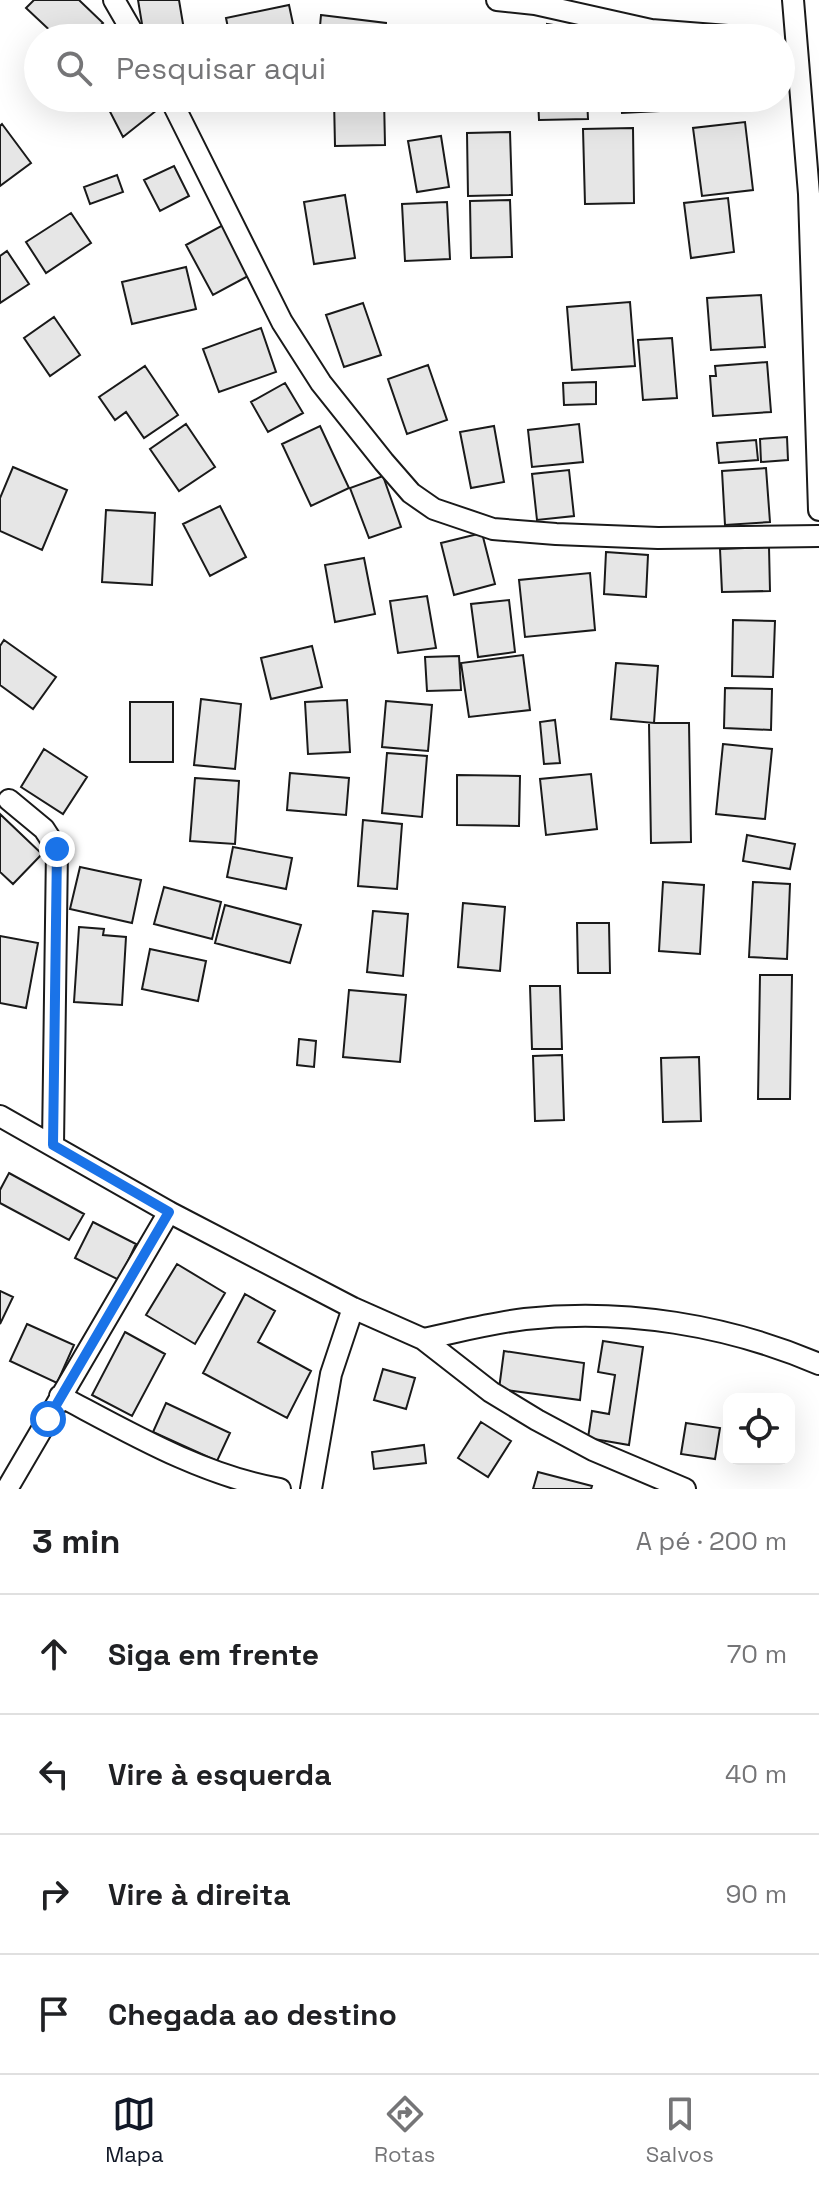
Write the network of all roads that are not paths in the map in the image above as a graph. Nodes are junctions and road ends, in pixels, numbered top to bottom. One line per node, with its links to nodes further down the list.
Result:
1 (114, 0): 4 (street)
2 (497, 0): 5 (street)
3 (793, 0): 6 (street)
4 (128, 24)
5 (624, 24)
6 (790, 24)
7 (795, 81): 9 (street)
8 (177, 112): 11 (street)
9 (814, 194): 10 (street)
10 (819, 510)
11 (819, 536)
12 (9, 800): 14 (street)
13 (0, 1116): 14 (street)
14 (53, 1145): 15 (street)
15 (169, 1212): 16 (street); 19 (street)
16 (353, 1308): 17 (street); 22 (street)
17 (423, 1339): 18 (street); 23 (street)
18 (819, 1364)
19 (60, 1396): 20 (street); 21 (street)
20 (7, 1489)
21 (280, 1489)
22 (311, 1489)
23 (685, 1489)

